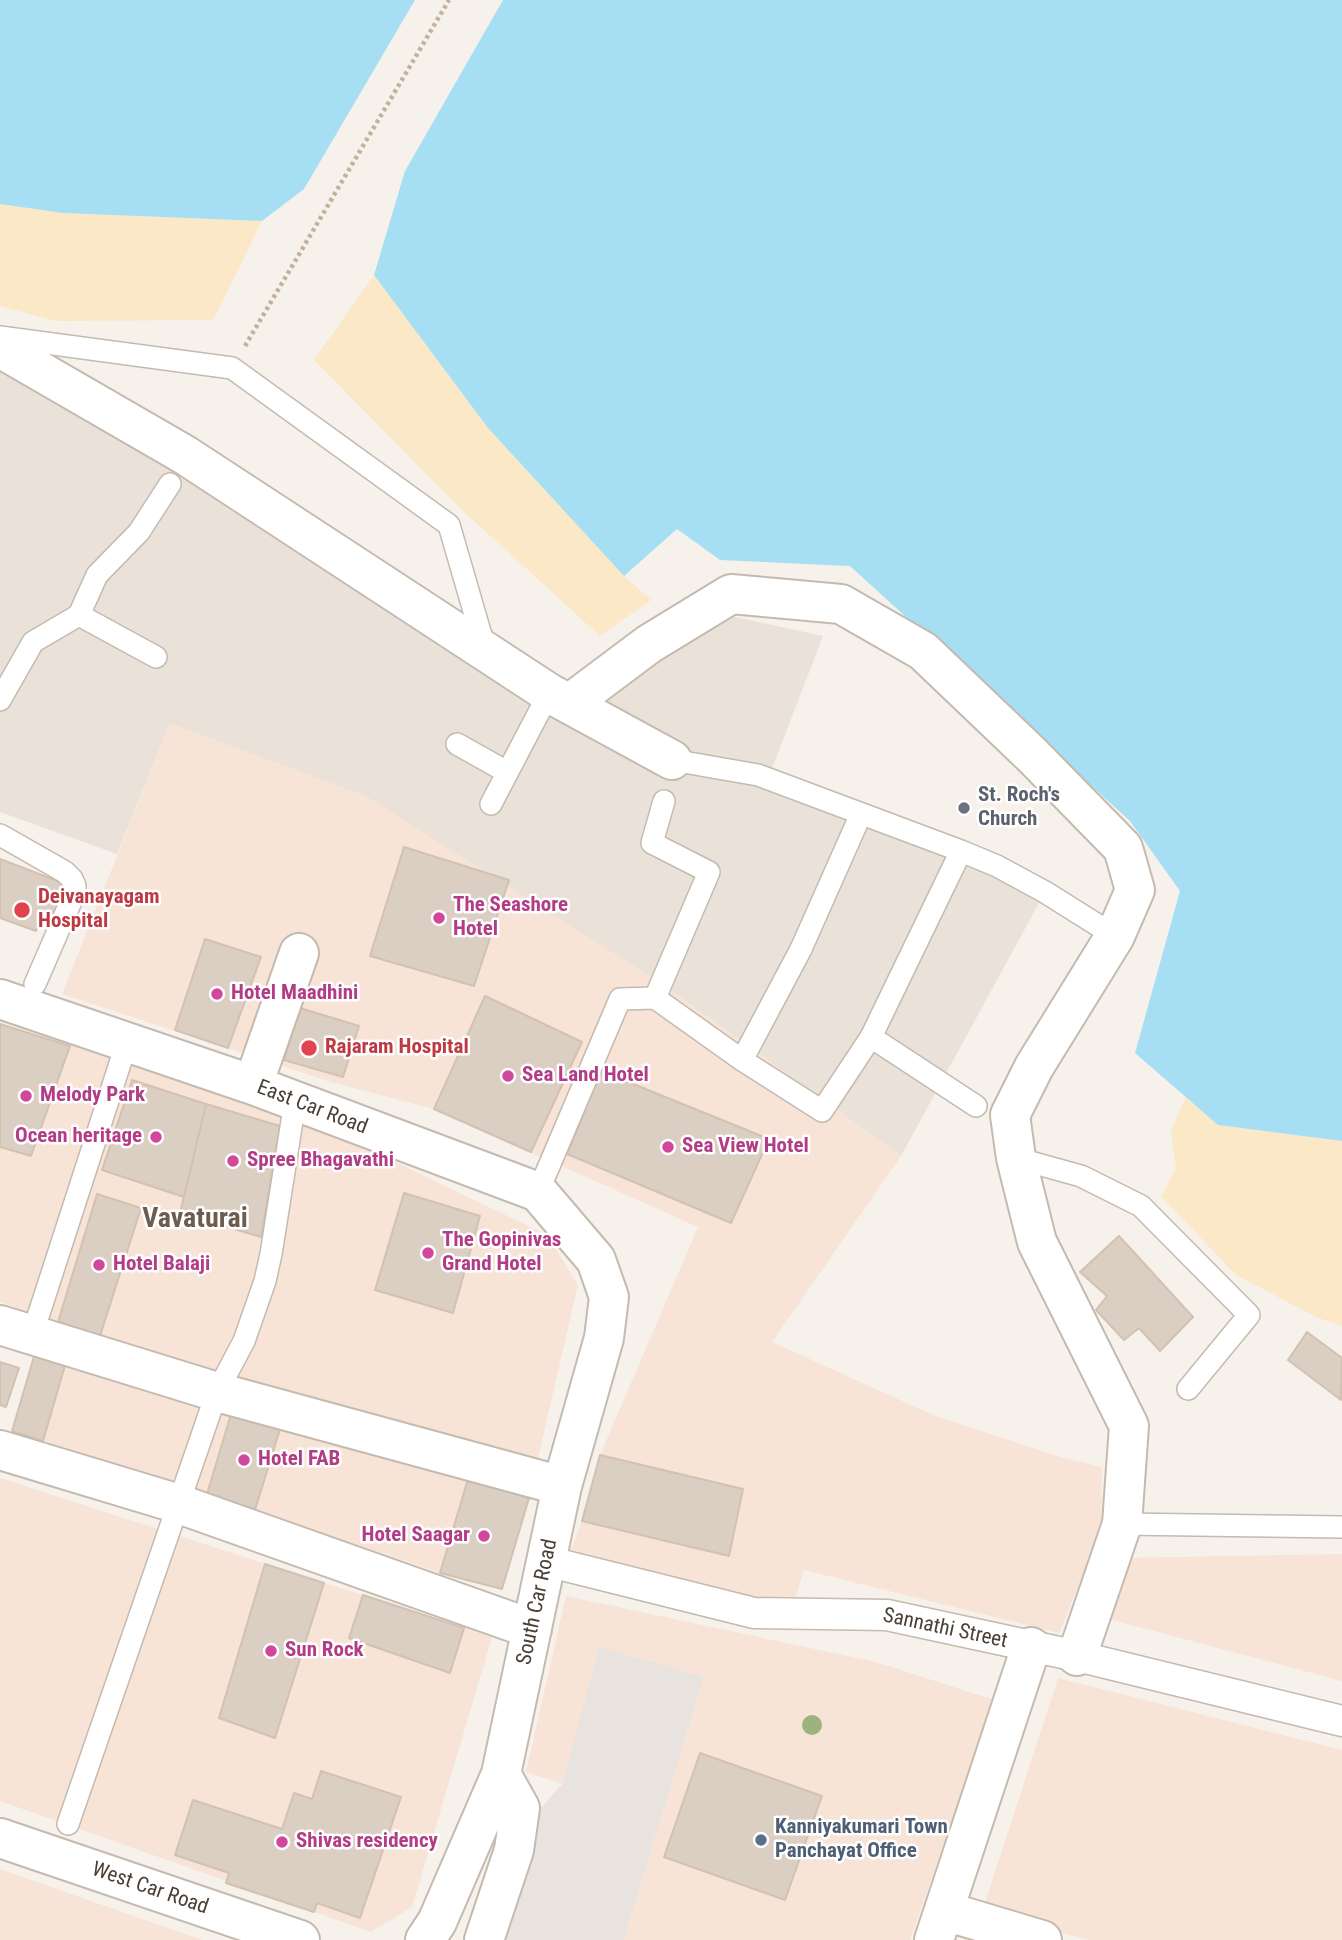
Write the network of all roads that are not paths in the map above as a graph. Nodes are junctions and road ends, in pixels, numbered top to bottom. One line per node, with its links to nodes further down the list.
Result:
1 (0, 346): 4 (street); 4 (lane)
2 (170, 484): 3 (lane)
3 (79, 615): 5 (lane); 7 (lane)
4 (487, 654): 6 (street)
5 (156, 657)
6 (559, 698): 9 (street); 10 (lane); 16 (street)
7 (0, 700)
8 (457, 744): 10 (lane)
9 (672, 760): 13 (lane)
10 (507, 772): 12 (lane)
11 (664, 802): 19 (lane)
12 (491, 804)
13 (861, 814): 15 (lane); 23 (lane)
14 (0, 835): 18 (lane)
15 (961, 851): 16 (lane); 21 (lane)
16 (1115, 936): 27 (street)
17 (299, 953): 24 (street)
18 (35, 984)
19 (655, 998): 23 (lane); 28 (lane)
20 (0, 999): 22 (street, East Car Road)
21 (871, 1037): 23 (lane); 26 (lane)
22 (127, 1042): 24 (street, East Car Road); 30 (lane)
23 (741, 1060)
24 (253, 1085): 25 (street, East Car Road)
25 (295, 1102): 28 (street, East Car Road); 32 (lane)
26 (976, 1106)
27 (1016, 1158): 31 (lane); 36 (street)
28 (538, 1192): 29 (street, East Car Road)
29 (596, 1260): 34 (street, South Car Road)
30 (16, 1330): 32 (street)
31 (1188, 1389)
32 (217, 1392): 34 (street); 35 (lane)
33 (0, 1450): 35 (street)
34 (562, 1486): 38 (street, South Car Road)
35 (179, 1504): 39 (street); 44 (lane)
36 (1122, 1524): 37 (lane); 41 (street)
37 (1342, 1527)
38 (546, 1561): 39 (street, South Car Road); 40 (street, Sannathi Street)
39 (532, 1629): 43 (street, South Car Road)
40 (1031, 1647): 41 (street, Sannathi Street); 46 (street)
41 (1077, 1656): 42 (street, Sannathi Street)
42 (1342, 1721)
43 (501, 1774): 48 (street); 49 (street)
44 (68, 1824)
45 (0, 1838): 47 (street, West Car Road)
46 (939, 1926): 50 (street)
47 (300, 1940)
48 (425, 1940)
49 (484, 1940)
50 (1042, 1940)

